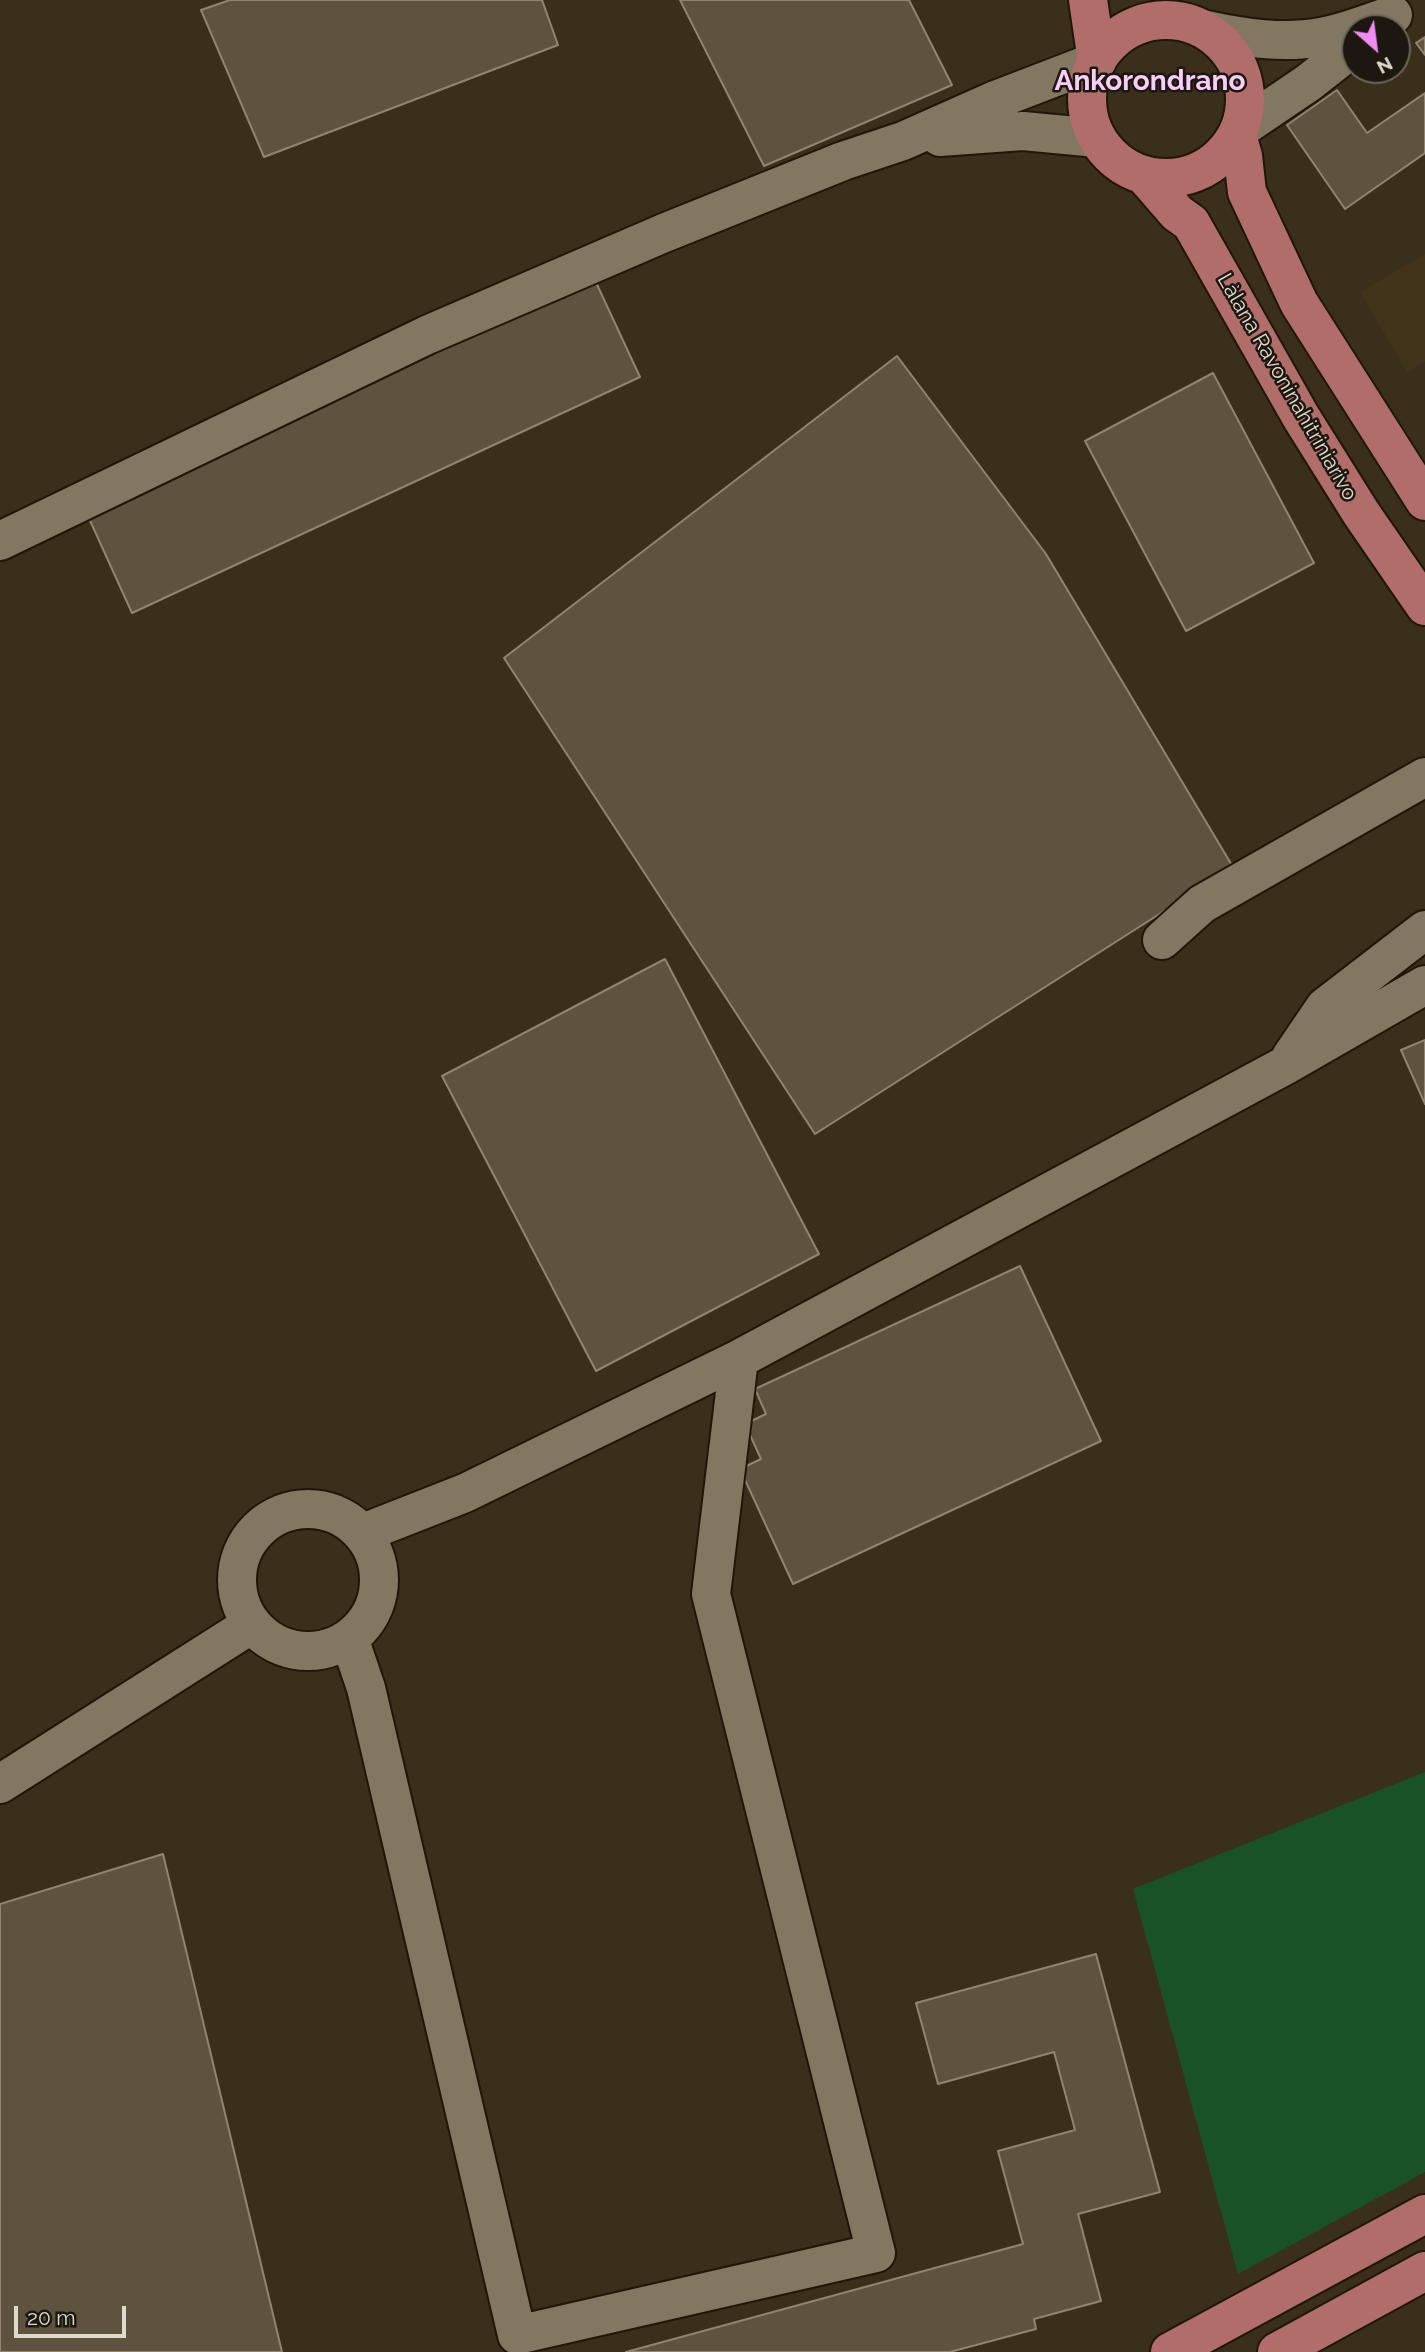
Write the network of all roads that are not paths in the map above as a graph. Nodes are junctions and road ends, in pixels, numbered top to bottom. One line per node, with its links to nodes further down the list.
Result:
1 (1088, 0): 5 (main road, Làlana Ravoninahitriniarivo)
2 (1194, 18): 3 (street); 5 (main road, Làlana Ravoninahitriniarivo); 6 (main road)
3 (1341, 31)
4 (1341, 57): 6 (street)
5 (1097, 61): 7 (main road, Làlana Ravoninahitriniarivo); 8 (street)
6 (1239, 132): 9 (main road, Làlana Ravoninahitriniarivo); 10 (main road)
7 (1097, 138): 8 (street); 9 (main road, Làlana Ravoninahitriniarivo)
8 (903, 141): 11 (street)
9 (1144, 175): 12 (main road, Làlana Ravoninahitriniarivo)
10 (1425, 501)
11 (0, 541)
12 (1425, 606)
13 (1425, 777): 15 (street)
14 (1425, 930): 17 (street)
15 (1162, 940)
16 (1425, 985): 17 (street)
17 (1286, 1065): 18 (street)
18 (739, 1359): 19 (street); 21 (street)
19 (363, 1533): 20 (street); 21 (street)
20 (252, 1624): 21 (street); 22 (street)
21 (349, 1638)
22 (0, 1784)
23 (1425, 2214): 25 (main road)
24 (1425, 2271): 26 (main road)
25 (1170, 2352)
26 (1277, 2352)

